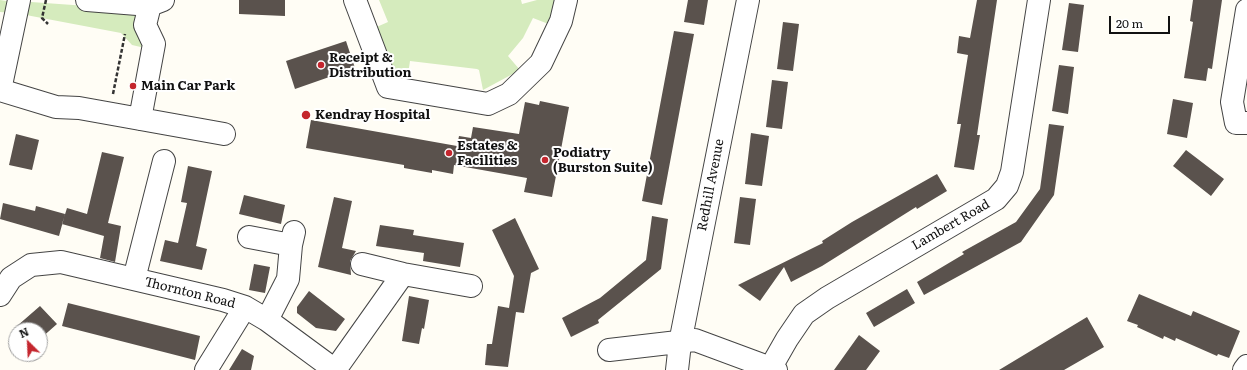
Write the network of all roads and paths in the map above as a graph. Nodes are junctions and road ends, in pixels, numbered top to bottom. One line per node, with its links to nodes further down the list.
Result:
1 (19, 0): 11 (street)
2 (46, 0): 10 (path)
3 (87, 0): 8 (street)
4 (355, 0): 5 (street)
5 (566, 0)
6 (748, 0): 25 (street, Redhill Avenue)
7 (1039, 0): 28 (street, Lambert Road)
8 (148, 3): 12 (path); 13 (street)
9 (1247, 10): 14 (street)
10 (48, 24)
11 (0, 90): 12 (street)
12 (109, 114): 13 (street)
13 (140, 119): 15 (street)
14 (1247, 122)
15 (224, 134)
16 (164, 161): 21 (street, Thornton Road)
17 (249, 237): 24 (street)
18 (362, 264): 19 (street)
19 (403, 274): 22 (street); 30 (street)
20 (4, 279): 21 (street, Thornton Road)
21 (134, 280): 23 (street, Thornton Road)
22 (471, 286)
23 (245, 307): 24 (street, Thornton Road); 29 (street)
24 (267, 320): 30 (street, Thornton Road)
25 (680, 343): 26 (street); 28 (street); 31 (street, Redhill Avenue)
26 (609, 350)
27 (1247, 366): 32 (street)
28 (773, 369)
29 (206, 370)
30 (335, 370)
31 (677, 370)
32 (1244, 370)

